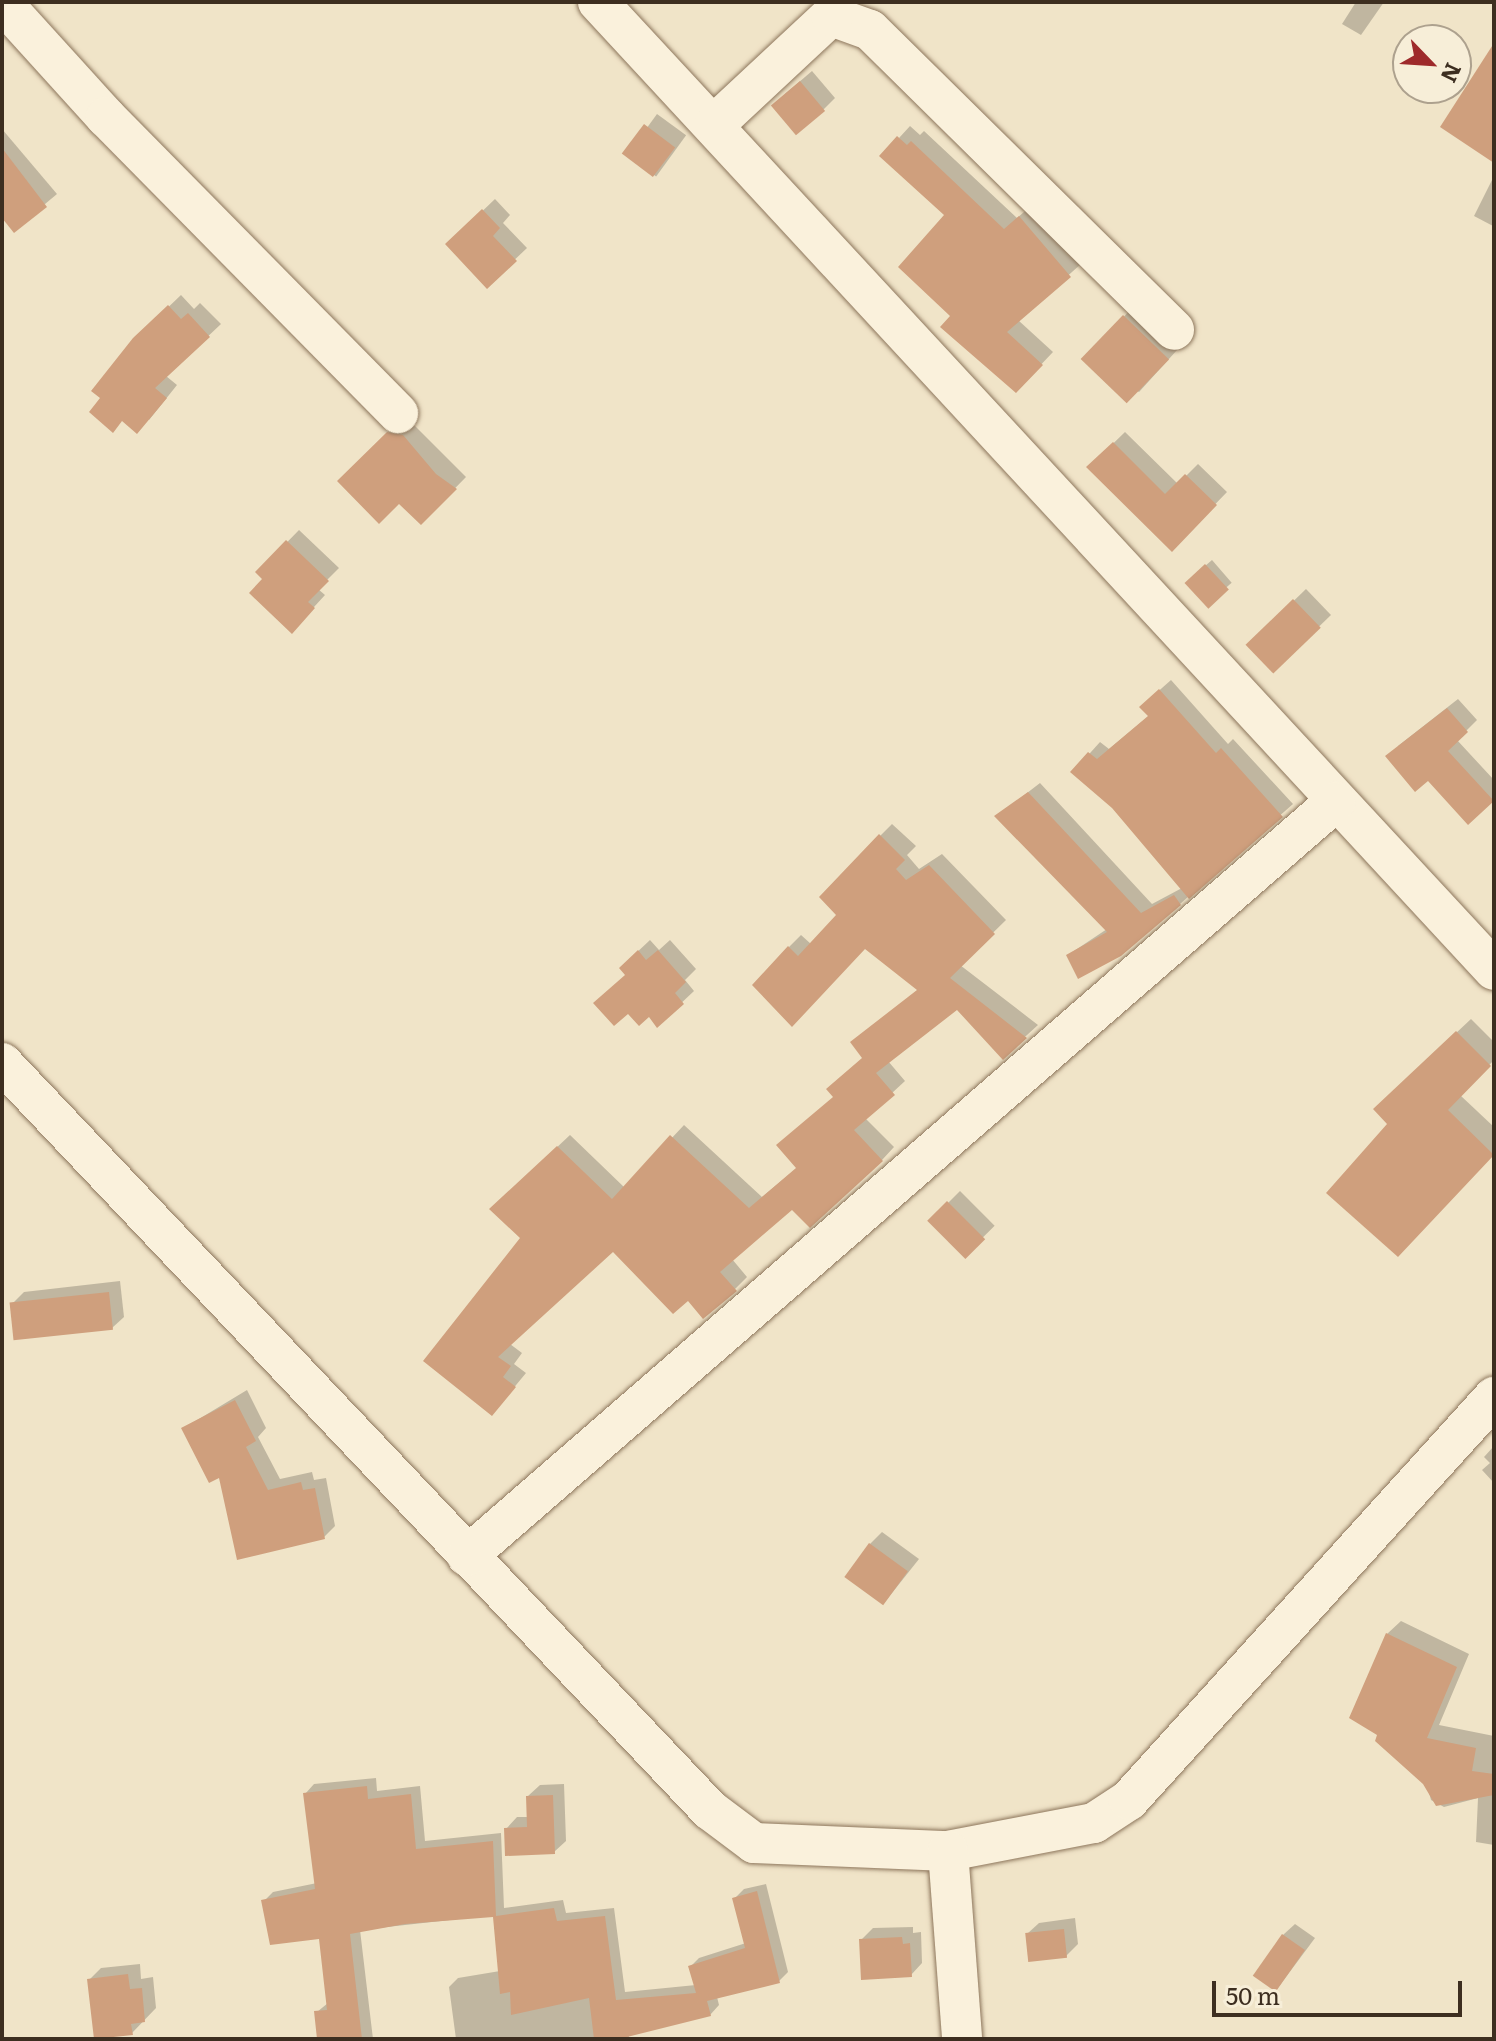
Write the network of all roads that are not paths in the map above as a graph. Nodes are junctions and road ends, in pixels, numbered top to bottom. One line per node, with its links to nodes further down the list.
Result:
1 (598, 2): 3 (street)
2 (9, 9): 5 (street)
3 (715, 124): 4 (street); 6 (street)
4 (1174, 330)
5 (398, 413)
6 (1335, 802): 7 (street); 10 (street)
7 (1494, 970)
8 (2, 1063): 10 (street)
9 (1494, 1397): 11 (street)
10 (467, 1556): 11 (street)
11 (948, 1851): 12 (street)
12 (962, 2039)

